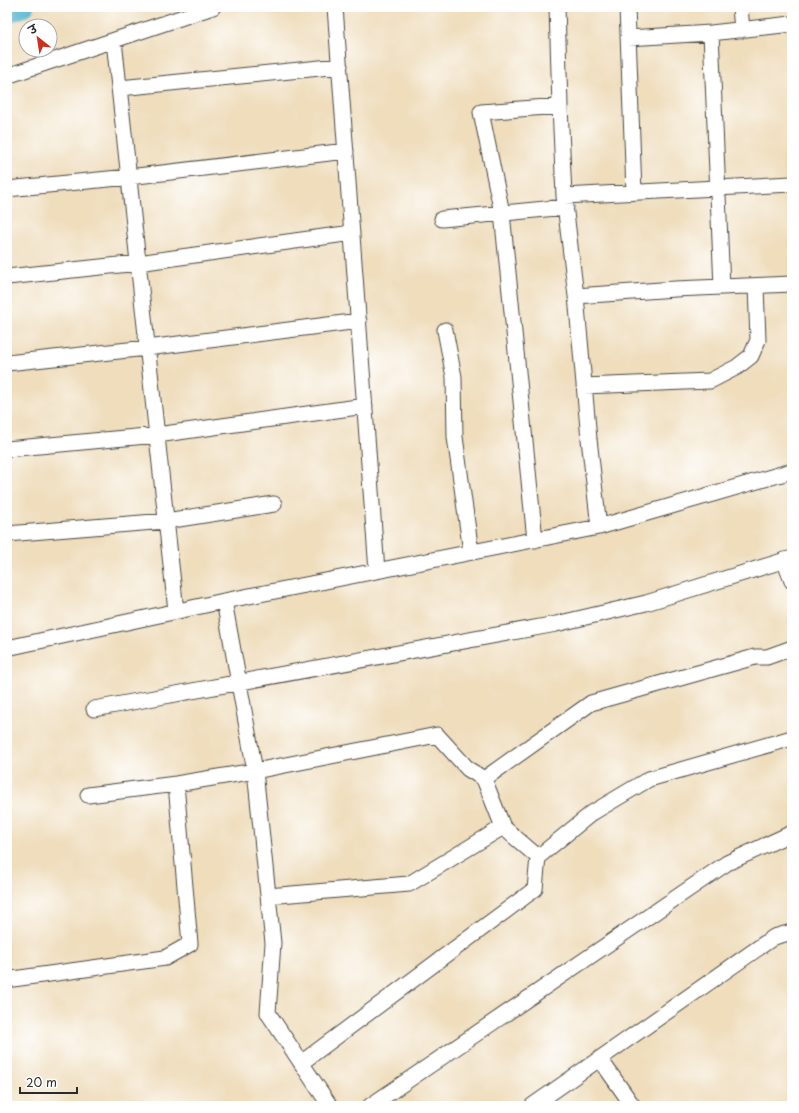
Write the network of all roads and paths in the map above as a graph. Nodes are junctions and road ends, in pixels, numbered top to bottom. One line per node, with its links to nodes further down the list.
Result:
1 (212, 7): 10 (street)
2 (335, 7): 11 (street)
3 (557, 7): 14 (street)
4 (628, 7): 9 (street)
5 (740, 7): 7 (street)
6 (792, 24): 7 (street)
7 (742, 30): 8 (street)
8 (711, 33): 9 (street); 18 (street)
9 (628, 38): 20 (street)
10 (114, 41): 12 (street); 13 (street)
11 (340, 66): 13 (street); 15 (street)
12 (7, 76)
13 (120, 88): 16 (street)
14 (560, 106): 21 (street); 22 (street)
15 (346, 151): 16 (street); 24 (street)
16 (129, 177): 19 (street); 25 (street)
17 (792, 184): 18 (street)
18 (718, 188): 20 (street); 29 (street)
19 (7, 189)
20 (634, 192): 21 (street)
21 (565, 202): 22 (street); 30 (street)
22 (502, 213): 23 (street); 44 (street)
23 (442, 219)
24 (352, 233): 25 (street); 31 (street)
25 (138, 263): 26 (street); 33 (street)
26 (7, 277)
27 (792, 284): 28 (street)
28 (756, 286): 29 (street); 35 (street)
29 (722, 287): 30 (street)
30 (576, 296): 35 (street)
31 (359, 321): 33 (street); 36 (street)
32 (445, 330): 45 (street)
33 (147, 348): 34 (street); 37 (street)
34 (7, 363)
35 (584, 386): 42 (street)
36 (365, 406): 37 (street); 47 (street)
37 (157, 436): 38 (street); 41 (street)
38 (7, 449)
39 (792, 471): 42 (street)
40 (274, 504): 41 (street)
41 (166, 521): 43 (street); 50 (street)
42 (599, 527): 44 (street)
43 (7, 534)
44 (535, 540): 45 (street)
45 (471, 552): 47 (street)
46 (788, 559): 48 (street); 53 (street)
47 (377, 571): 49 (street)
48 (792, 581)
49 (224, 601): 50 (street); 53 (street)
50 (176, 612): 51 (street)
51 (7, 648)
52 (792, 648): 57 (street)
53 (239, 682): 54 (street); 56 (street)
54 (94, 709)
55 (792, 738): 62 (street)
56 (255, 771): 57 (street); 58 (street); 63 (street)
57 (484, 779): 60 (street)
58 (176, 784): 59 (street); 65 (street)
59 (88, 795)
60 (503, 827): 62 (street); 63 (street)
61 (792, 833): 69 (street)
62 (538, 857): 67 (street)
63 (268, 896): 67 (street)
64 (792, 932): 66 (street)
65 (7, 978)
66 (600, 1059): 70 (street); 71 (street)
67 (301, 1063): 68 (street)
68 (330, 1106)
69 (370, 1106)
70 (532, 1106)
71 (633, 1106)

